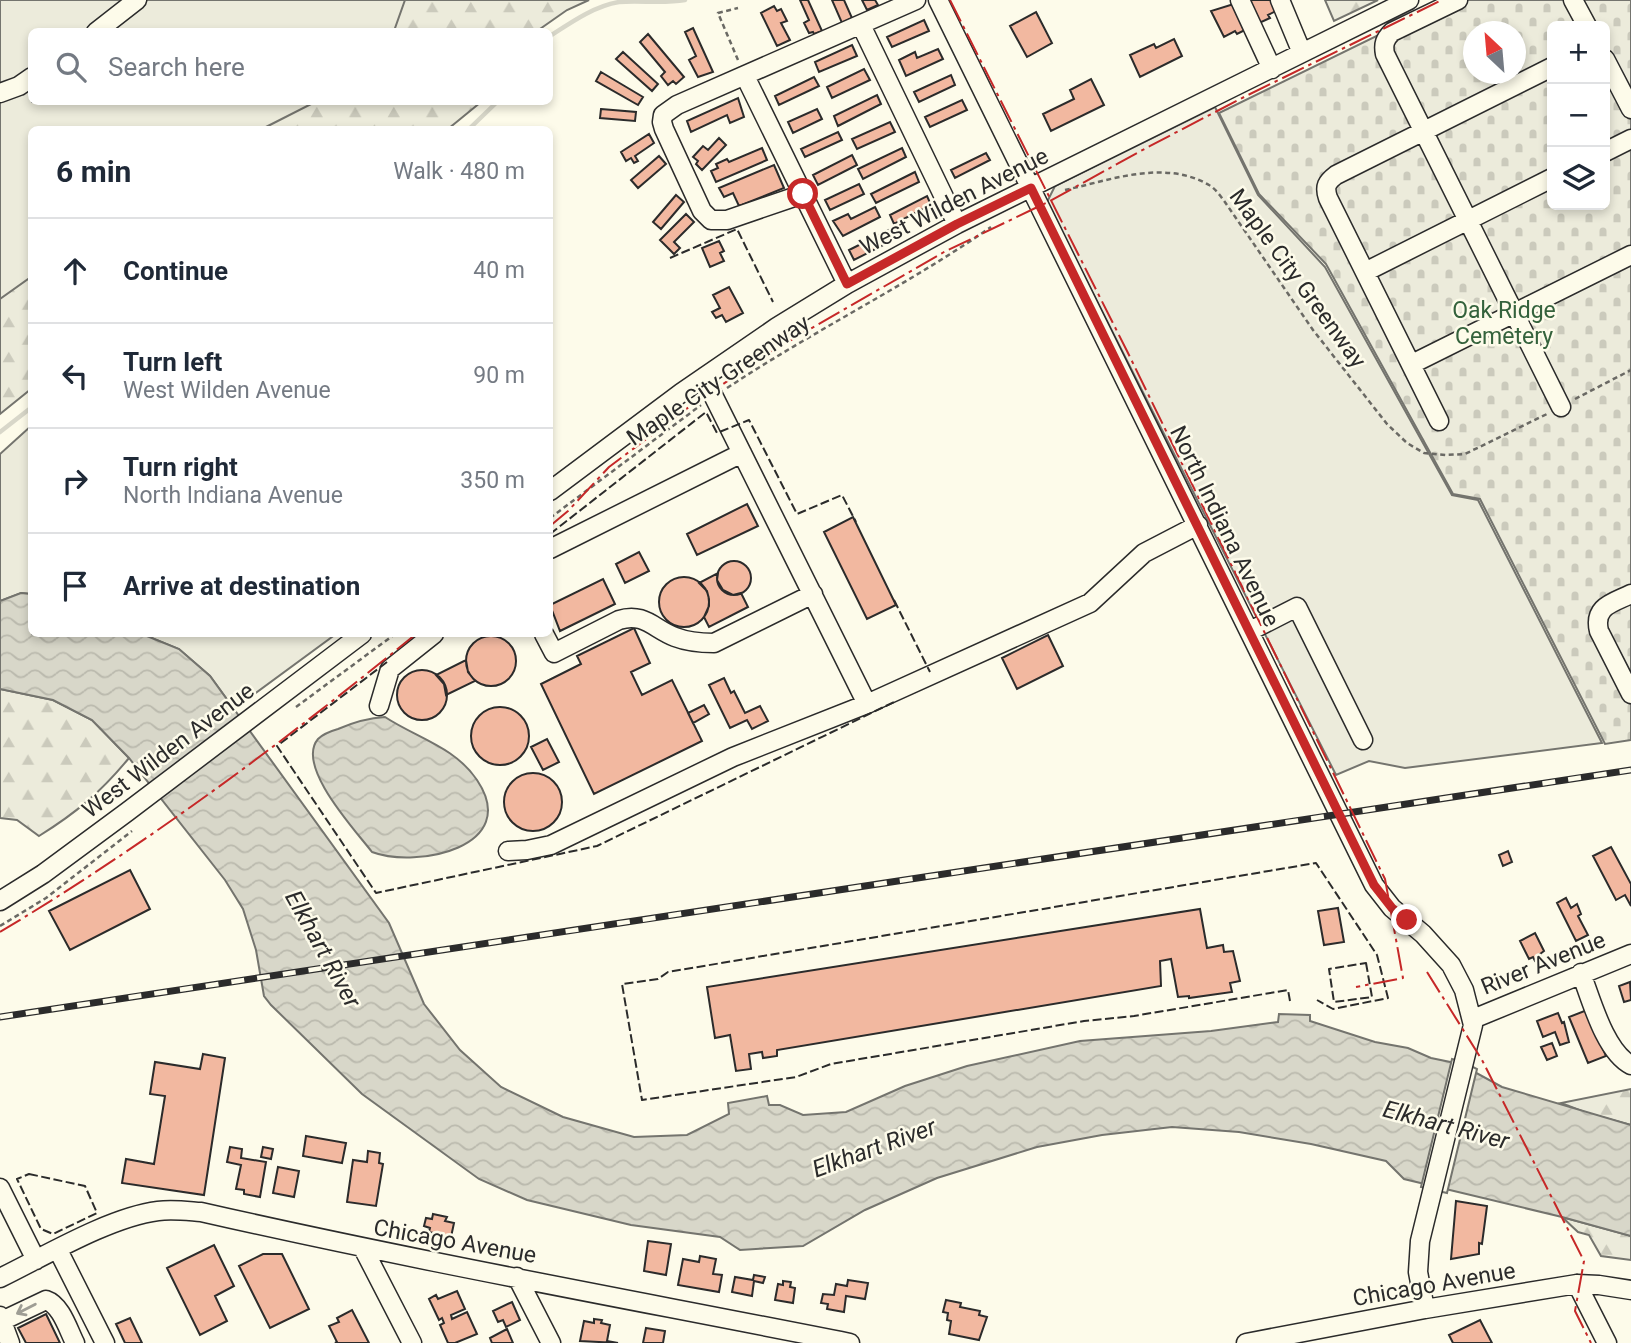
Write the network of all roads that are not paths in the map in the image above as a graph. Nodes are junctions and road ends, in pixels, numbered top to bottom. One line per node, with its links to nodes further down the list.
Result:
1 (137, 0): 11 (street)
2 (916, 0): 10 (street)
3 (938, 0): 25 (street, North Indiana Avenue)
4 (1240, 0): 13 (street)
5 (1280, 0): 12 (street)
6 (1409, 0): 12 (street, West Wilden Avenue)
7 (1458, 0): 20 (street)
8 (1573, 0): 9 (street)
9 (1584, 21)
10 (861, 25): 16 (street); 27 (street)
11 (101, 28)
12 (1302, 53): 13 (street, West Wilden Avenue)
13 (1272, 69): 25 (street, West Wilden Avenue)
14 (1610, 69): 19 (street)
15 (1547, 70): 20 (street)
16 (745, 76): 24 (street); 24 (street)
17 (28, 80): 18 (street)
18 (0, 93)
19 (1631, 109)
20 (1424, 131): 26 (street); 29 (street)
21 (1631, 139): 22 (street)
22 (1610, 150)
23 (1547, 180): 26 (street)
24 (803, 194): 30 (street)
25 (1034, 194): 27 (street, West Wilden Avenue); 38 (street, North Indiana Avenue)
26 (1468, 220): 29 (street); 31 (street)
27 (957, 224): 30 (street, West Wilden Avenue)
28 (1631, 255): 31 (street)
29 (1365, 272): 32 (street)
30 (847, 284): 33 (street, West Wilden Avenue)
31 (1515, 313): 32 (street); 34 (street)
32 (1412, 364): 35 (street)
33 (705, 377): 36 (street); 37 (street, West Wilden Avenue)
34 (1561, 407)
35 (1439, 421)
36 (743, 453): 39 (street); 40 (street)
37 (553, 489)
38 (1198, 525): 42 (street, North Indiana Avenue); 47 (street)
39 (553, 547)
40 (813, 594): 45 (street); 47 (street)
41 (1631, 594): 46 (street)
42 (1250, 631): 49 (street); 54 (street, North Indiana Avenue)
43 (358, 637): 51 (street, West Wilden Avenue)
44 (431, 637): 48 (street)
45 (546, 637)
46 (1631, 694)
47 (867, 704): 50 (street)
48 (379, 706)
49 (1363, 740)
50 (508, 851)
51 (0, 901)
52 (1631, 954): 53 (street, River Avenue)
53 (1581, 973): 54 (street, River Avenue); 55 (street)
54 (1473, 1019): 64 (street, North Indiana Avenue)
55 (1631, 1065)
56 (0, 1188): 59 (street)
57 (58, 1250): 58 (street, Chicago Avenue); 59 (street, Chicago Avenue); 68 (street)
58 (364, 1250): 60 (street, Chicago Avenue); 69 (street)
59 (36, 1260): 61 (street, Chicago Avenue)
60 (517, 1277): 70 (street); 71 (street, Chicago Avenue)
61 (0, 1278)
62 (1577, 1284): 63 (street, Chicago Avenue); 64 (street, Chicago Avenue); 73 (street)
63 (1631, 1290)
64 (1424, 1309): 72 (street, Chicago Avenue)
65 (1, 1318): 66 (street); 67 (street, one-way to 65)
66 (10, 1343)
67 (75, 1343)
68 (105, 1343)
69 (412, 1343)
70 (551, 1343)
71 (850, 1343)
72 (1246, 1343)
73 (1607, 1343)

